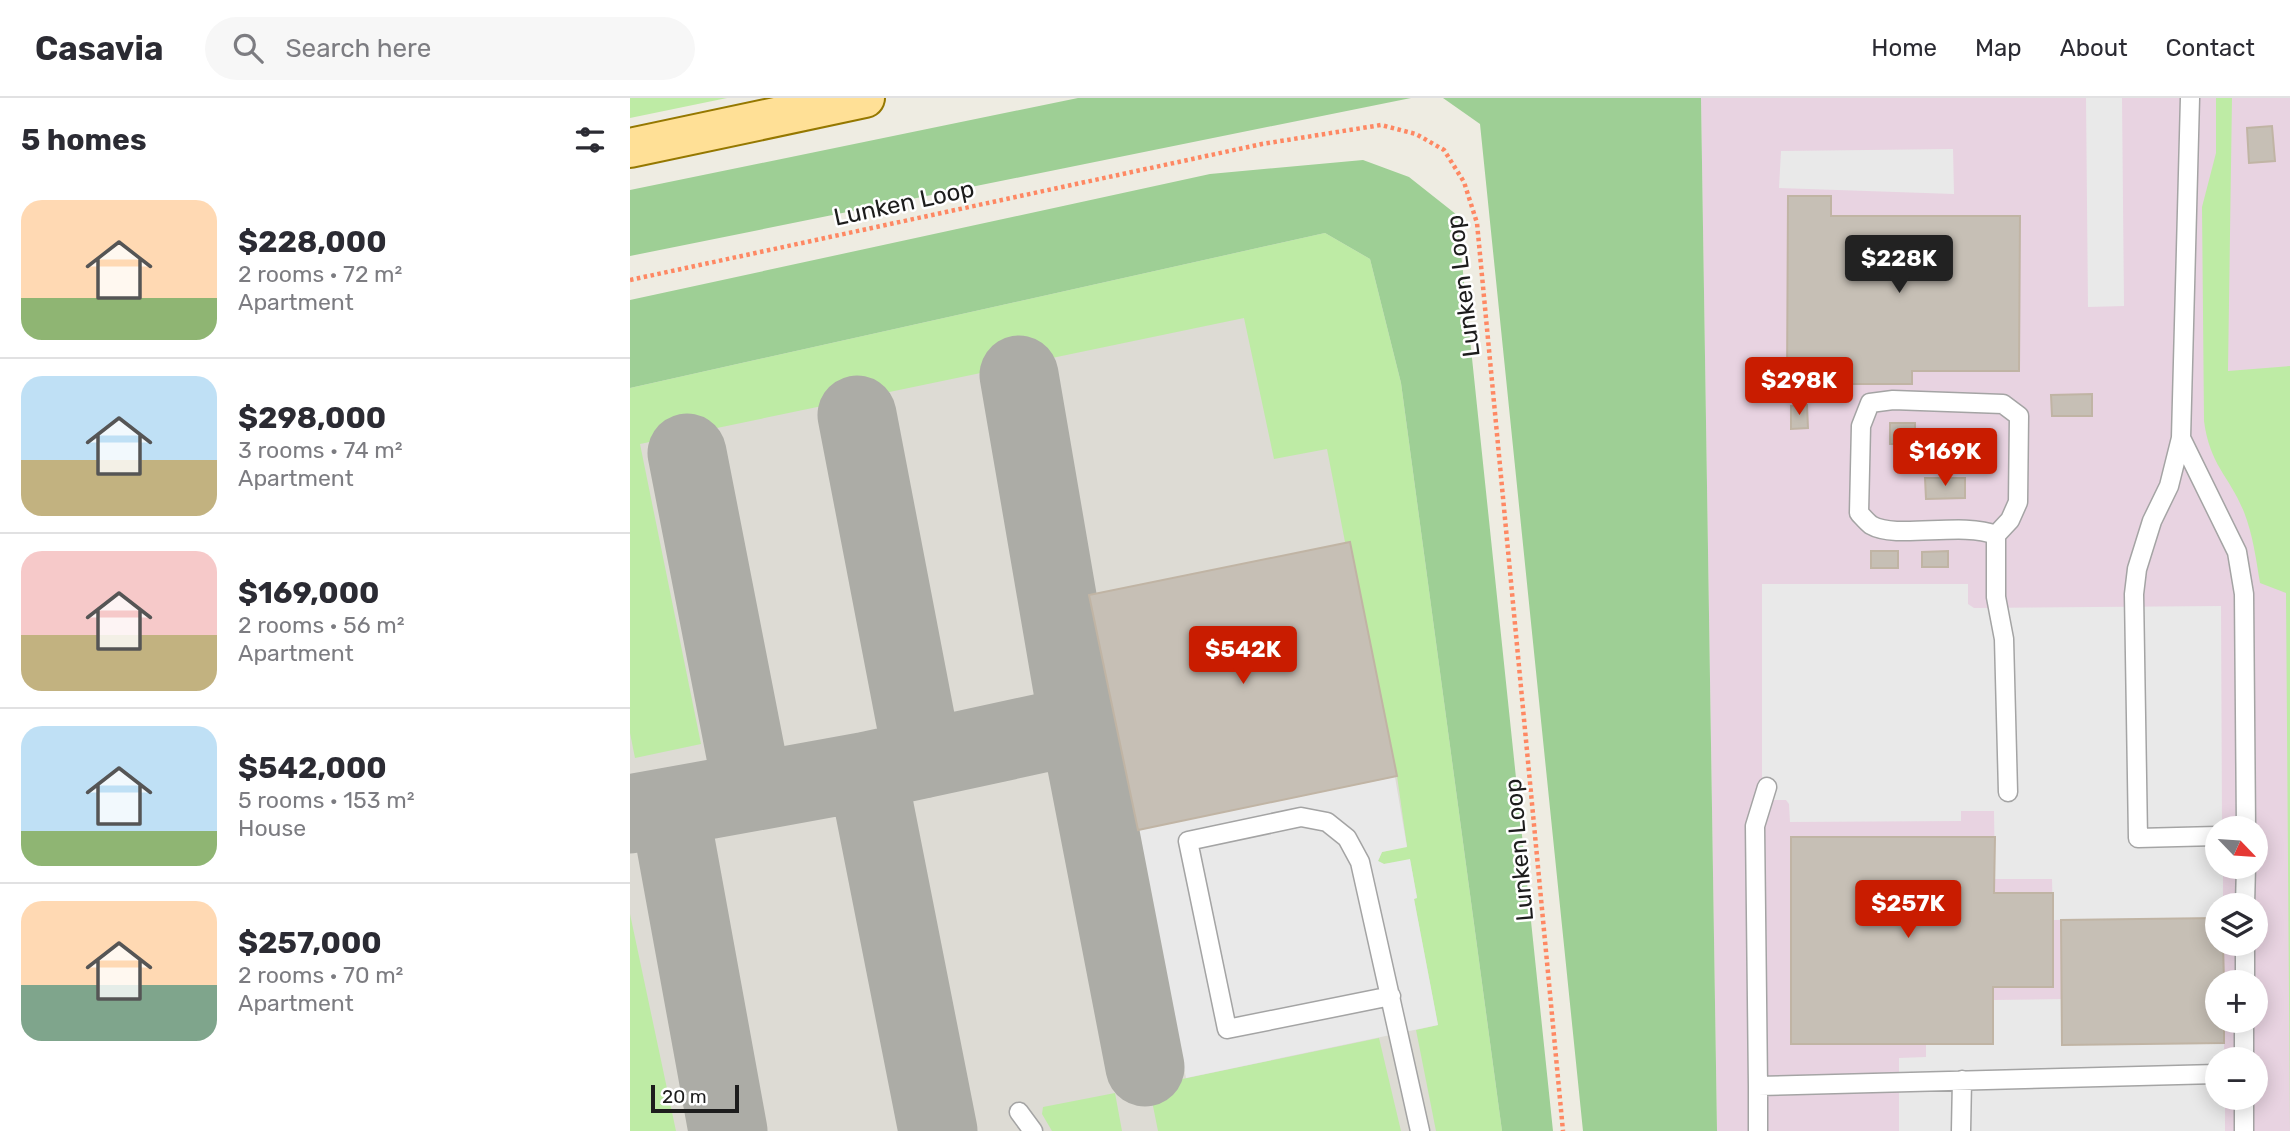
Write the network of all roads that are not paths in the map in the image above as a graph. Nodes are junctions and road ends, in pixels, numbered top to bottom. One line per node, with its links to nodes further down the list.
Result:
1 (866, 98): 3 (main road)
2 (2190, 98): 4 (lane)
3 (630, 148)
4 (2181, 438): 8 (lane); 9 (lane)
5 (1996, 535): 5 (lane); 7 (lane)
6 (1768, 788): 13 (lane)
7 (2008, 792)
8 (2246, 816)
9 (2205, 836)
10 (1391, 996): 10 (lane); 17 (lane)
11 (2205, 1074): 12 (lane)
12 (1962, 1080): 13 (lane); 19 (lane)
13 (1758, 1086): 18 (lane)
14 (2244, 1110): 20 (lane)
15 (1019, 1112): 16 (lane)
16 (1033, 1131)
17 (1419, 1131)
18 (1758, 1131)
19 (1961, 1131)
20 (2244, 1131)

